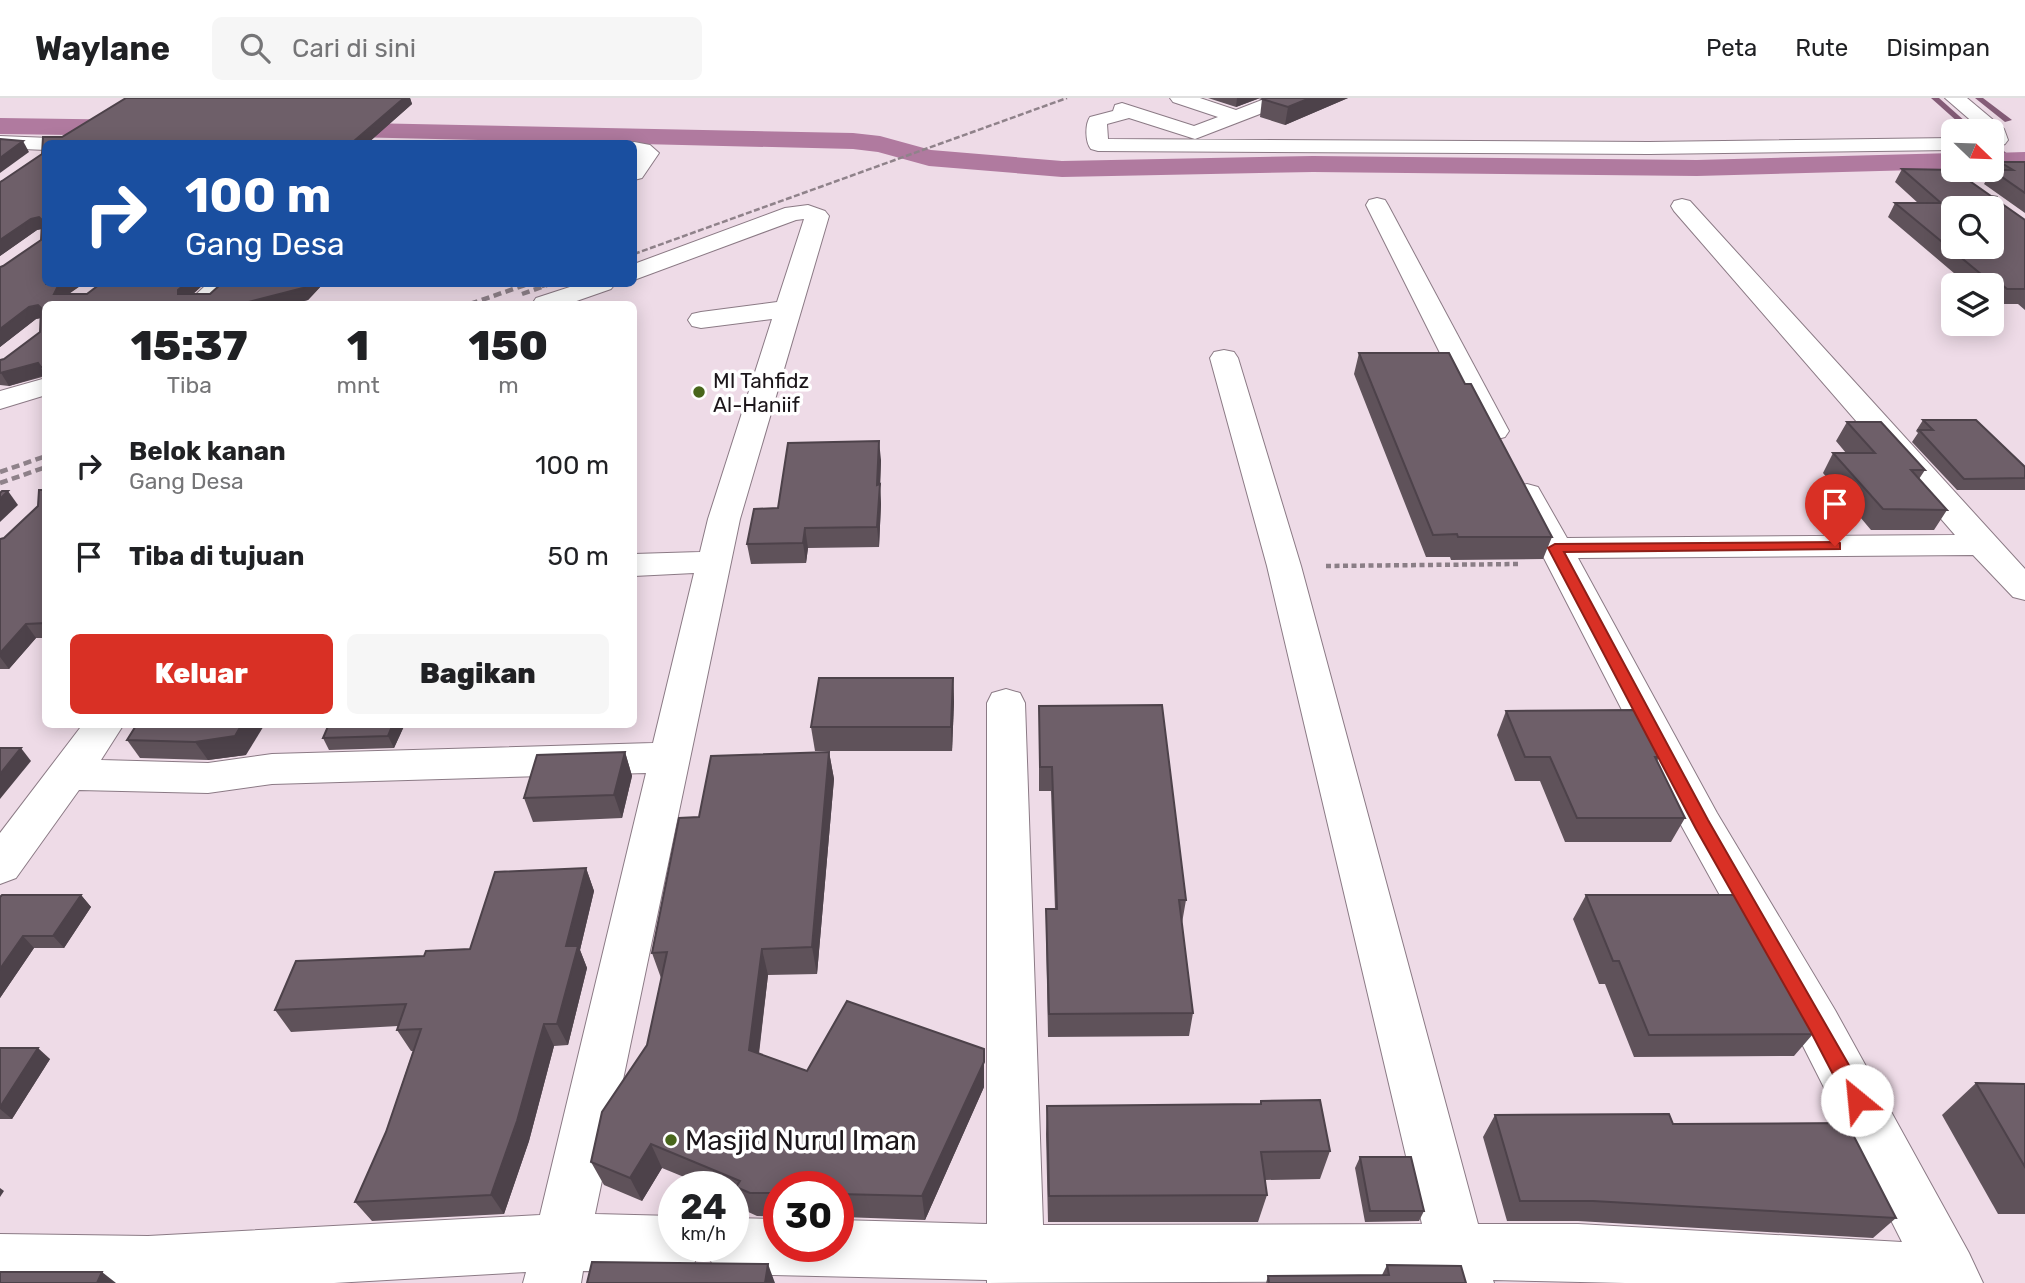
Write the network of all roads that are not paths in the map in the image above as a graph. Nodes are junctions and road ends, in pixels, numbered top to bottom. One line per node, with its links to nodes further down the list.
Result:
1 (1152, 98): 5 (street)
2 (1180, 98): 6 (street)
3 (1284, 98): 6 (street)
4 (1955, 98): 7 (street)
5 (1121, 112): 6 (street); 12 (street); 12 (street)
6 (1239, 117)
7 (1980, 119)
8 (0, 142): 9 (street)
9 (42, 144)
10 (1912, 144): 11 (street); 12 (street); 14 (street)
11 (1941, 144)
12 (1127, 145)
13 (637, 148): 15 (street)
14 (1934, 160)
15 (637, 169)
16 (1377, 205): 29 (street)
17 (1682, 206): 28 (street)
18 (637, 271): 23 (street)
19 (218, 287): 21 (street)
20 (593, 287): 22 (street)
21 (202, 301)
22 (554, 301)
23 (788, 309): 24 (street); 30 (street)
24 (701, 320)
25 (1224, 358): 43 (street)
26 (42, 387): 27 (street)
27 (0, 400)
28 (1982, 545): 29 (street); 32 (street)
29 (1559, 556): 45 (street)
30 (715, 562): 31 (street); 35 (street)
31 (637, 565)
32 (2025, 589)
33 (1006, 703): 42 (street)
34 (102, 728): 36 (street)
35 (670, 758): 36 (street); 41 (street)
36 (68, 774): 37 (street)
37 (0, 866)
38 (658, 1246): 41 (street)
39 (749, 1247): 42 (street)
40 (0, 1262): 44 (street)
41 (556, 1262): 44 (street)
42 (1016, 1268): 43 (street)
43 (1461, 1268): 45 (street)
44 (143, 1274)
45 (1952, 1278)

